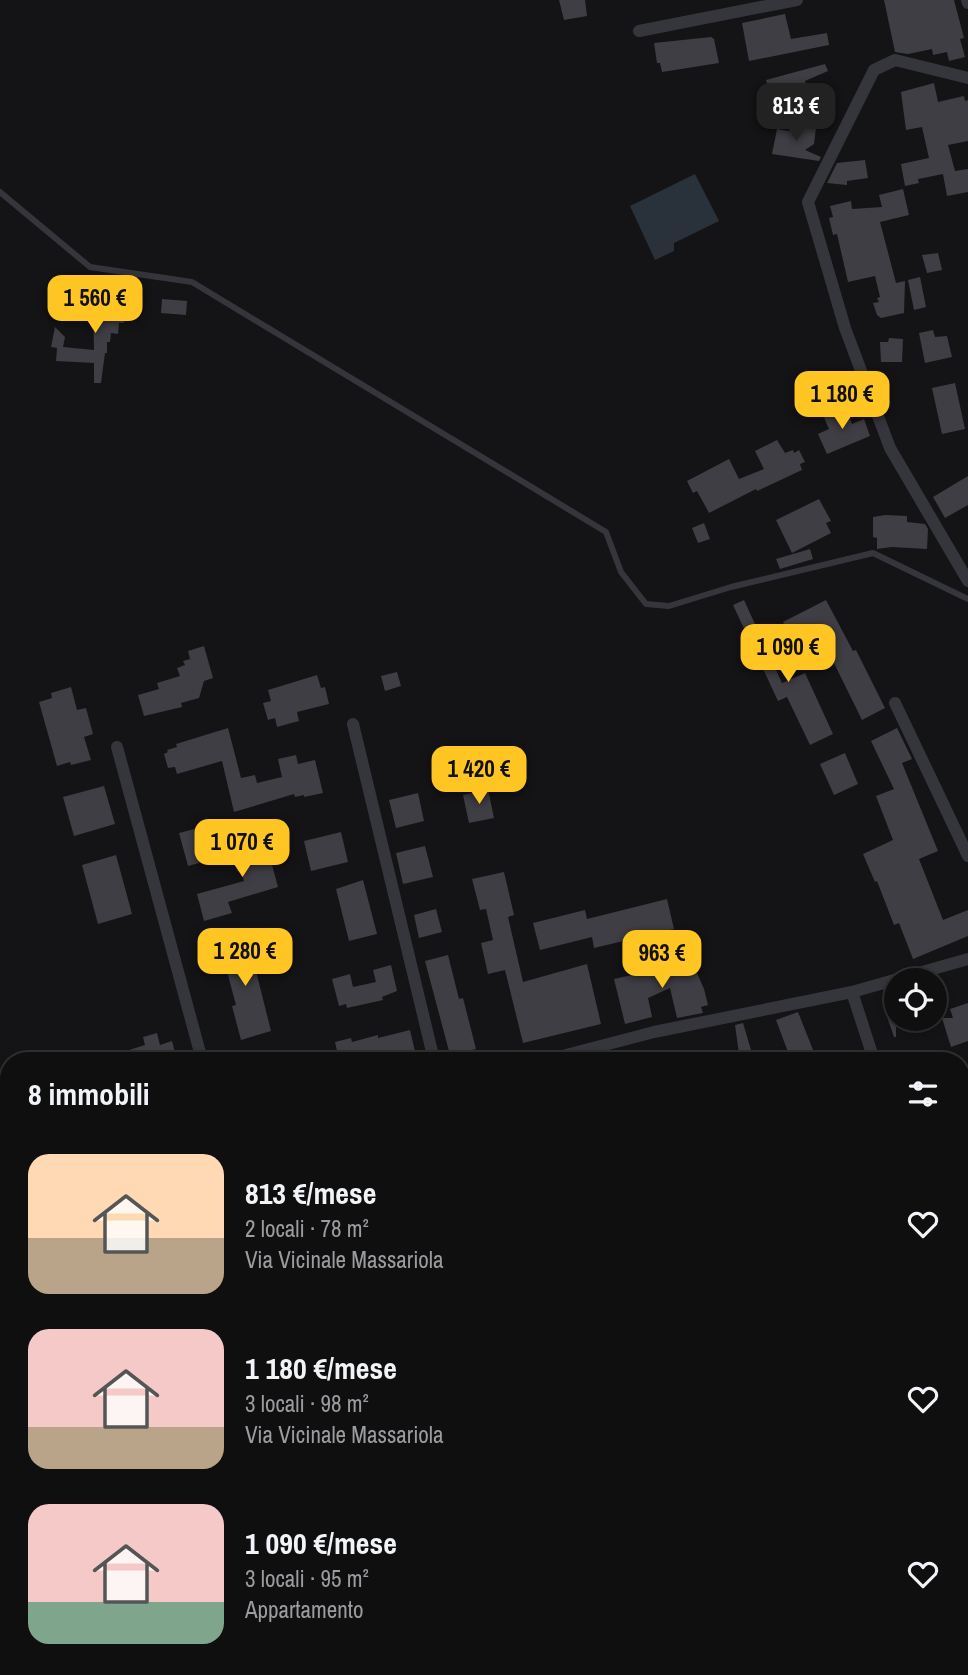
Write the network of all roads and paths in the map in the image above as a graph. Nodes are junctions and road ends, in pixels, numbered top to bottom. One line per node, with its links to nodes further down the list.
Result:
1 (797, 0): 2 (street)
2 (639, 31)
3 (968, 78): 5 (street)
4 (0, 192): 6 (lane)
5 (968, 581)
6 (968, 599)
7 (895, 704): 10 (street)
8 (354, 724): 14 (street)
9 (117, 747): 13 (street)
10 (968, 856)
11 (968, 959): 12 (street)
12 (852, 992): 15 (street); 16 (street)
13 (200, 1052)
14 (432, 1052)
15 (578, 1052)
16 (871, 1052)

